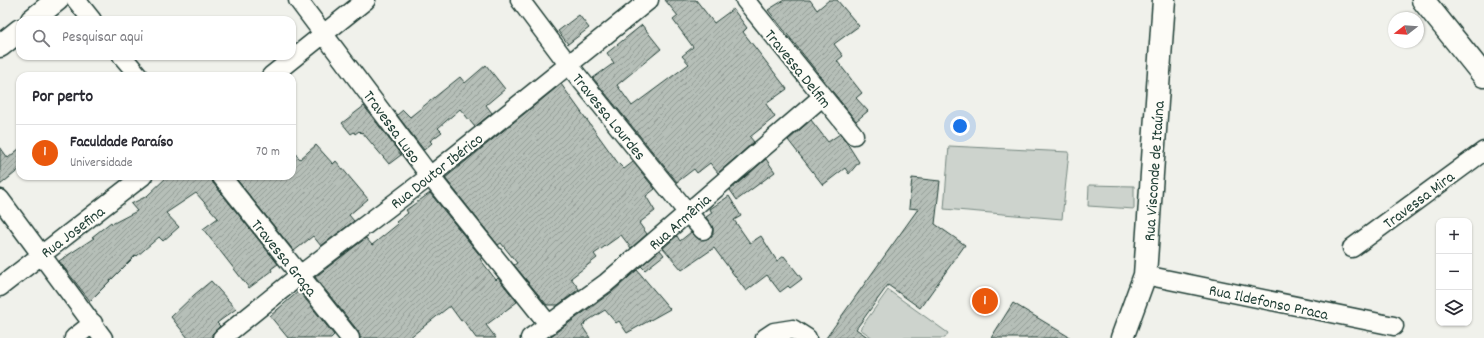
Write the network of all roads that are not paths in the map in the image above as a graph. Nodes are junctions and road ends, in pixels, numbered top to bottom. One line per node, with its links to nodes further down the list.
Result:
1 (57, 0): 10 (main road)
2 (76, 0): 11 (street)
3 (298, 0): 13 (street, Travessa Luso)
4 (366, 0): 13 (street)
5 (520, 0): 18 (street, Travessa Lourdes)
6 (649, 0): 18 (street, Rua Doutor Ibérico)
7 (745, 0): 22 (street, Travessa Delfim)
8 (1164, 0): 34 (main road, Rua Visconde de Itaúna)
9 (1423, 0): 21 (main road)
10 (37, 16)
11 (89, 16)
12 (16, 33): 14 (main road)
13 (325, 33): 15 (street); 25 (street, Travessa Luso)
14 (0, 46)
15 (296, 56)
16 (125, 60): 19 (street)
17 (291, 60): 20 (street)
18 (568, 64): 25 (street, Rua Doutor Ibérico); 29 (street, Travessa Lourdes)
19 (136, 72)
20 (276, 72)
21 (1484, 76)
22 (822, 97): 23 (street, Travessa Delfim); 29 (street, Rua Armênia)
23 (854, 135)
24 (1484, 151): 31 (street, Travessa Mira)
25 (430, 176): 33 (street, Rua Doutor Ibérico); 37 (street, Travessa Luso)
26 (139, 180): 32 (street, Rua Josefina)
27 (224, 180): 33 (street, Travessa Graça)
28 (0, 199): 32 (street)
29 (688, 213): 30 (street, Travessa Lourdes); 37 (street, Rua Armênia)
30 (703, 230)
31 (1352, 248)
32 (40, 255): 35 (street, Rua Josefina); 36 (street)
33 (300, 275): 41 (street, Rua Doutor Ibérico); 42 (street, Travessa Graça)
34 (1145, 275): 38 (street, Rua Ildefonso Praca); 46 (main road, Rua Visconde de Itaúna)
35 (0, 287)
36 (93, 323): 39 (street); 40 (street)
37 (549, 324): 43 (street, Rua Armênia)
38 (1394, 326)
39 (74, 338)
40 (103, 338)
41 (222, 338)
42 (350, 338)
43 (530, 338)
44 (765, 338): 45 (street)
45 (807, 338)
46 (1122, 338)

